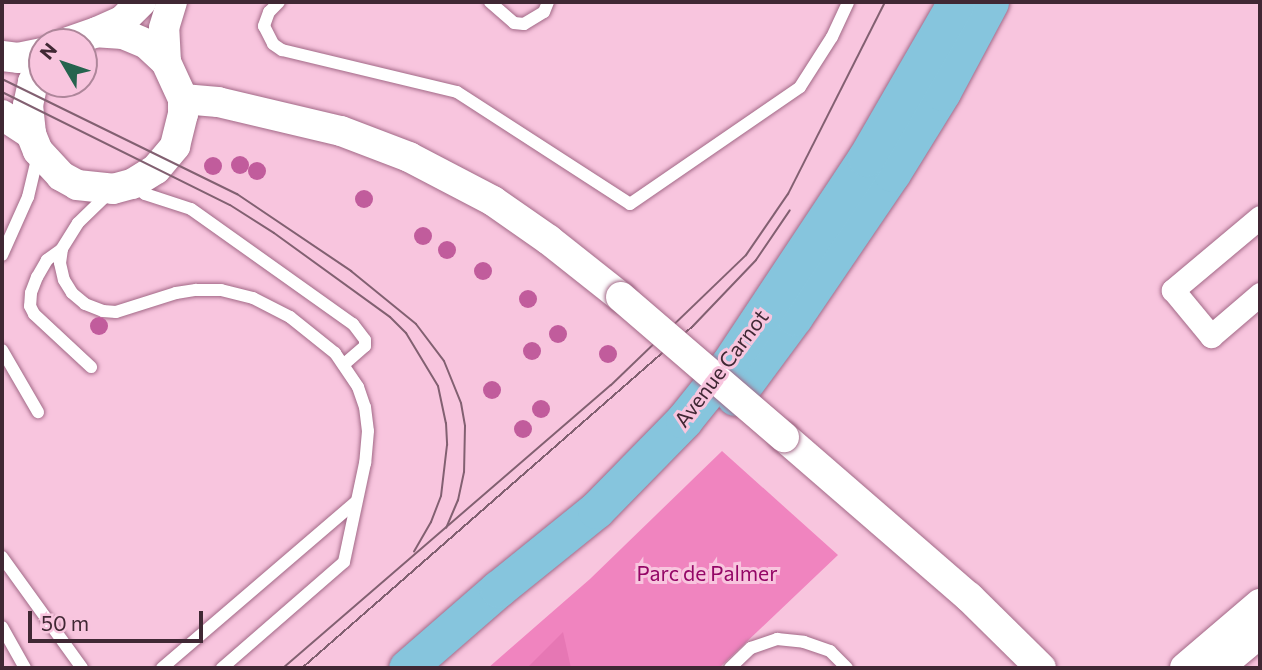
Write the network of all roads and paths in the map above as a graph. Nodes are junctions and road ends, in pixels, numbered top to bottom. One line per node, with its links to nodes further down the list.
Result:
1 (141, 2): 11 (street)
2 (172, 2): 15 (street)
3 (279, 2): 6 (lane)
4 (490, 2): 5 (lane)
5 (548, 2)
6 (848, 2)
7 (941, 2): 32 (main road)
8 (956, 2): 32 (main road, Avenue Carnot)
9 (974, 2): 30 (main road, Avenue Carnot)
10 (990, 2): 30 (main road)
11 (98, 32)
12 (98, 32): 15 (street)
13 (2, 55): 14 (street)
14 (28, 56)
15 (166, 62): 17 (street)
16 (30, 98): 19 (street)
17 (183, 99): 20 (street); 43 (street, bridge)
18 (2, 115): 19 (street)
19 (34, 143): 20 (street); 23 (lane)
20 (123, 186): 22 (lane); 26 (lane)
21 (1260, 217): 24 (street)
22 (62, 249): 26 (lane); 27 (lane)
23 (2, 255)
24 (1260, 294)
25 (2, 350): 28 (lane)
26 (344, 364): 29 (lane)
27 (91, 367)
28 (38, 412)
29 (356, 502): 37 (lane); 38 (lane)
30 (612, 522): 40 (main road, Avenue Carnot)
31 (2, 557): 36 (lane)
32 (498, 589): 39 (main road, Avenue Carnot)
33 (1259, 615): 44 (street); 45 (street)
34 (2, 627): 35 (lane)
35 (25, 668)
36 (82, 668)
37 (162, 668)
38 (222, 668)
39 (407, 668)
40 (442, 668)
41 (730, 668): 42 (lane)
42 (847, 668)
43 (1041, 668)
44 (1185, 668)
45 (1218, 668)

